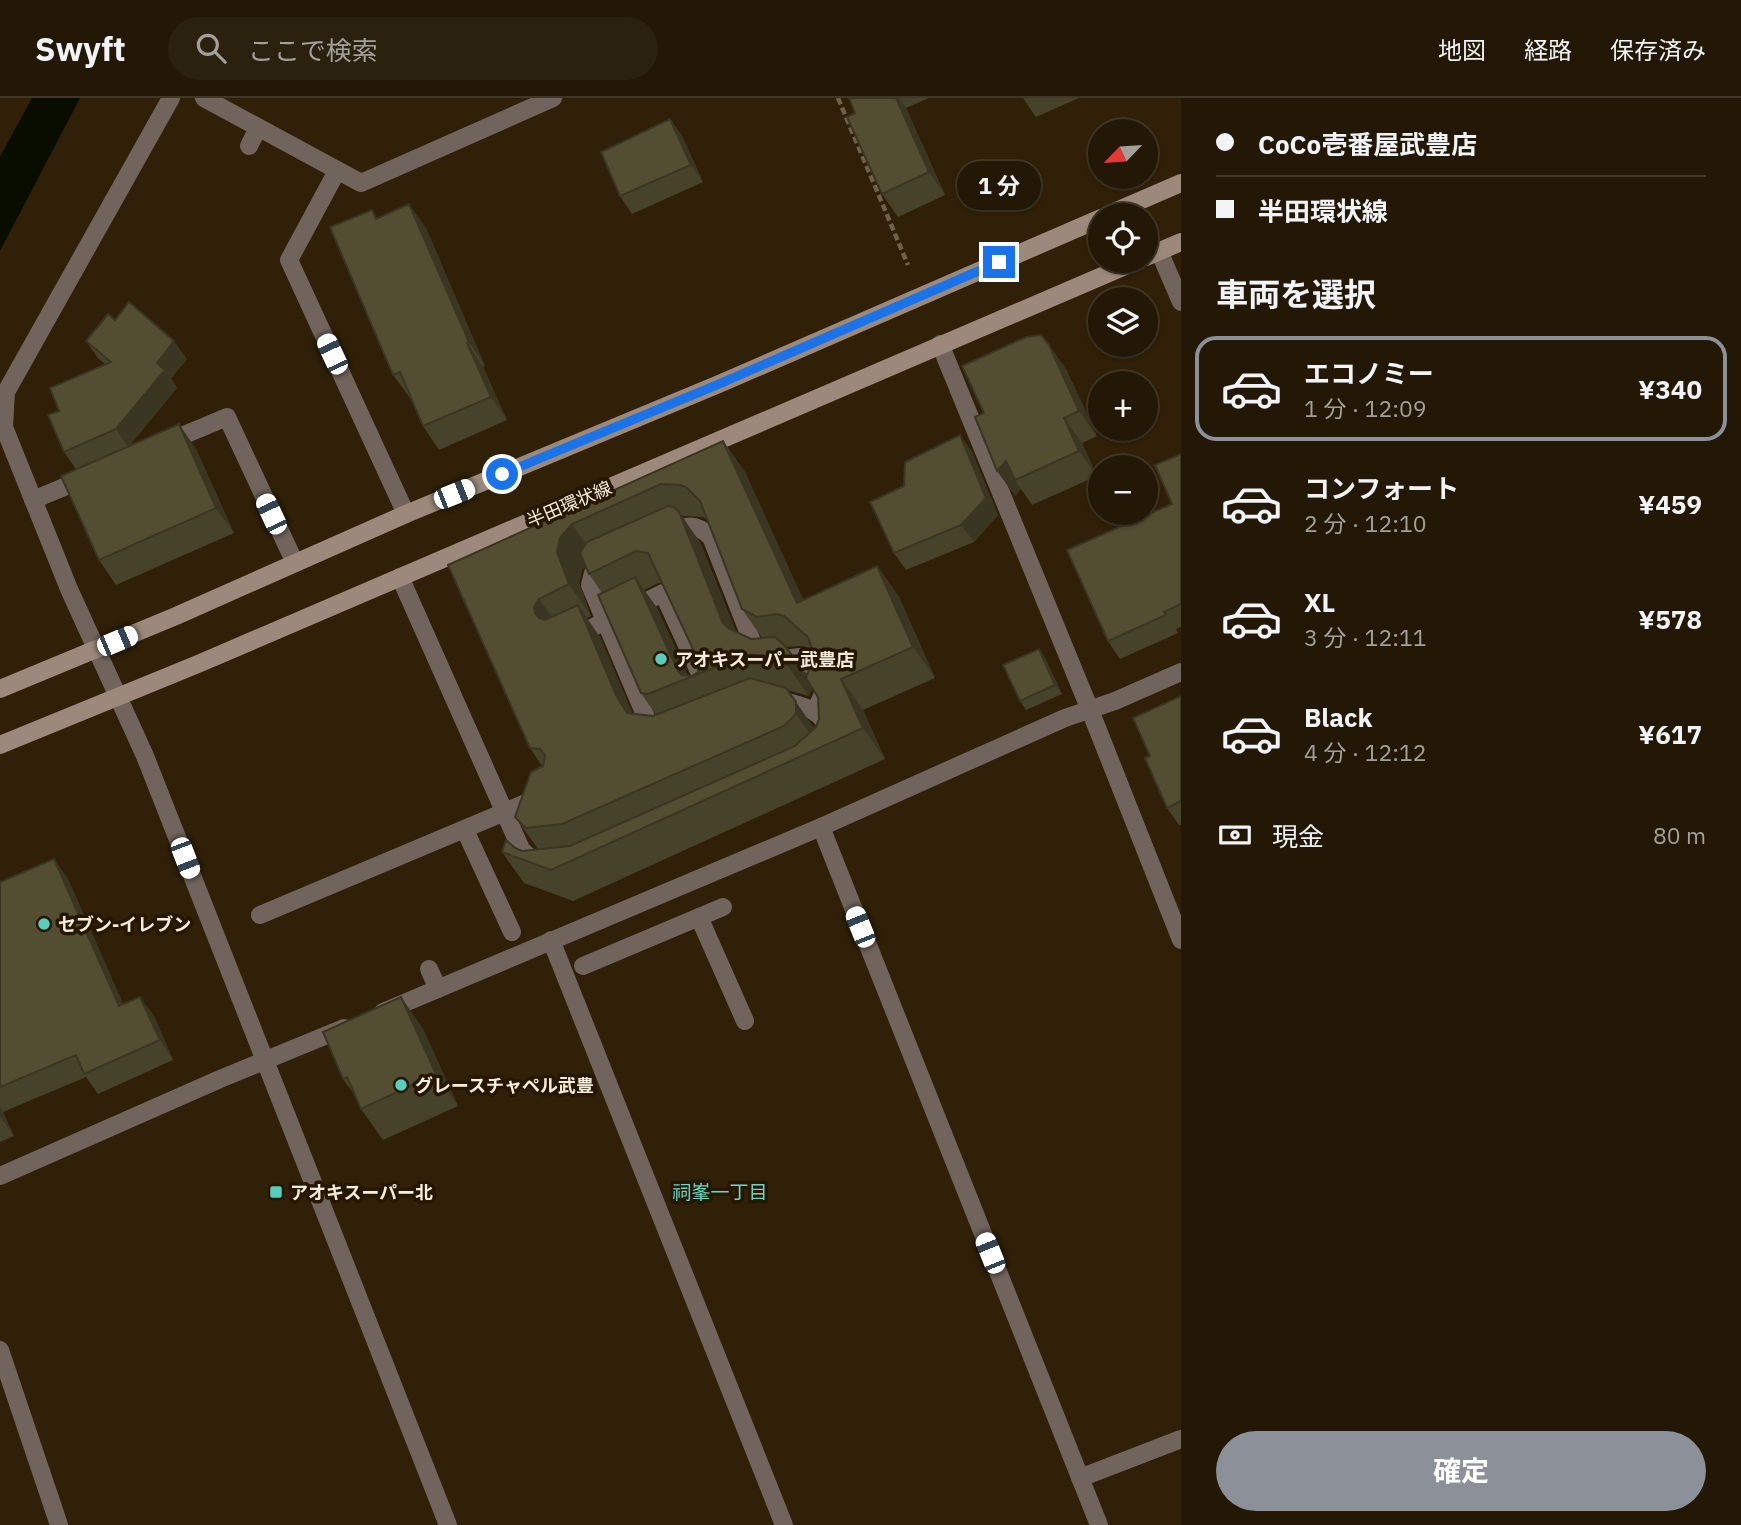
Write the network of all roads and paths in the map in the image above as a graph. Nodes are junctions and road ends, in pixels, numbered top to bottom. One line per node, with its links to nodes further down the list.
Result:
1 (171, 98): 21 (street)
2 (204, 98): 6 (street)
3 (553, 98): 5 (street)
4 (838, 98): 15 (path)
5 (534, 102): 8 (street)
6 (258, 128): 7 (street); 8 (street)
7 (249, 146)
8 (337, 171): 22 (street)
9 (1181, 183): 10 (main road)
10 (1135, 203)
11 (1088, 224): 22 (main road)
12 (1181, 242): 13 (main road)
13 (1158, 252)
14 (1158, 263): 17 (street)
15 (908, 265)
16 (1109, 273): 18 (main road, 半田環状線)
17 (1181, 302)
18 (940, 344): 26 (main road, 半田環状線); 36 (street)
19 (149, 450): 25 (street)
20 (101, 471): 21 (street)
21 (33, 500): 29 (street)
22 (406, 514): 25 (main road)
23 (651, 542): 35 (street)
24 (626, 553): 27 (street)
25 (295, 563): 29 (main road)
26 (400, 577): 32 (main road, 半田環状線); 41 (street)
27 (604, 620): 28 (street); 33 (street); 37 (street)
28 (567, 640)
29 (97, 650): 31 (main road); 32 (street)
30 (1181, 672): 36 (street)
31 (0, 689)
32 (119, 696): 38 (main road, 半田環状線); 55 (street)
33 (710, 697)
34 (760, 702): 35 (street)
35 (815, 710): 39 (street)
36 (1090, 710): 42 (street); 50 (street)
37 (671, 737)
38 (0, 744)
39 (830, 750)
40 (556, 790): 41 (street)
41 (504, 814): 43 (street); 44 (street)
42 (821, 827): 49 (street); 59 (street)
43 (465, 830): 46 (street); 48 (street)
44 (552, 870)
45 (723, 907): 47 (street)
46 (260, 915)
47 (699, 917): 51 (street); 54 (street)
48 (512, 932)
49 (551, 940): 53 (street); 62 (street)
50 (1181, 940)
51 (583, 966)
52 (429, 969): 53 (street)
53 (438, 989): 55 (street)
54 (745, 1021)
55 (265, 1061): 56 (street); 61 (street)
56 (0, 1175)
57 (0, 1350): 60 (street)
58 (1181, 1439): 59 (street)
59 (1080, 1478): 63 (street)
60 (59, 1525)
61 (448, 1525)
62 (784, 1525)
63 (1099, 1525)

